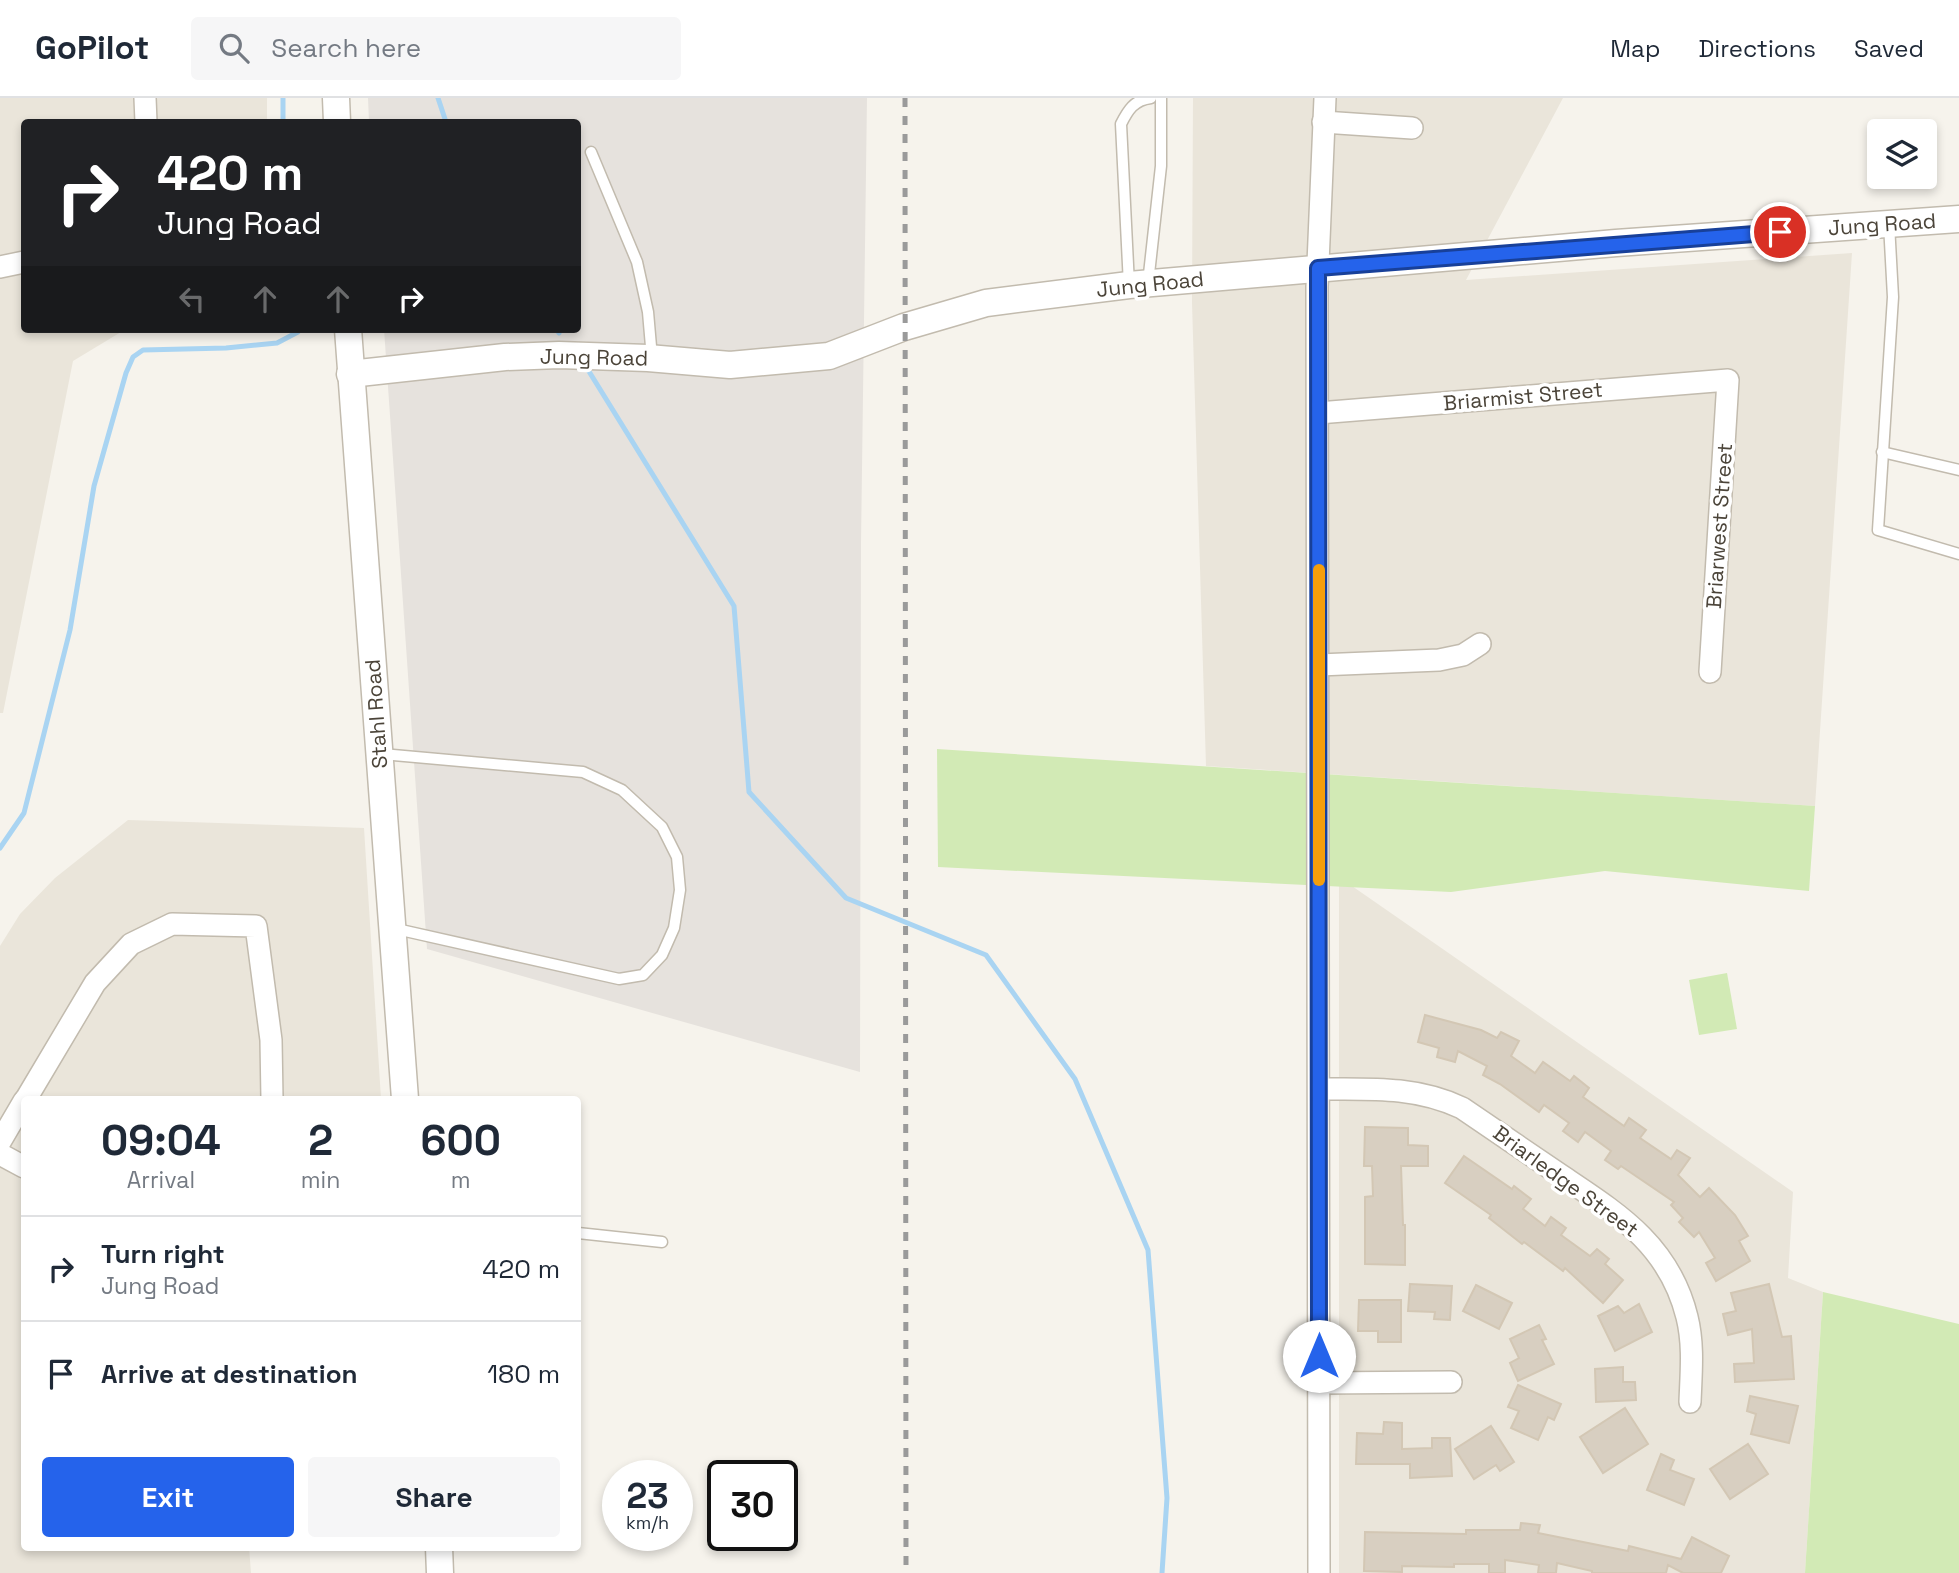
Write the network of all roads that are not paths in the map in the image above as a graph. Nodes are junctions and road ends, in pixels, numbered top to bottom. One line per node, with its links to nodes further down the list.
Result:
1 (145, 98): 6 (street)
2 (336, 98): 7 (street)
3 (1152, 98): 16 (lane)
4 (1161, 98): 16 (lane)
5 (1325, 98): 8 (street)
6 (146, 119)
7 (337, 119)
8 (1323, 122): 9 (street); 15 (street)
9 (1412, 128)
10 (591, 152): 18 (lane)
11 (1959, 219): 12 (street, Jung Road)
12 (1889, 224): 15 (street, Jung Road); 22 (lane)
13 (21, 263): 14 (street)
14 (0, 267)
15 (1318, 268): 16 (street, Jung Road); 21 (street)
16 (1138, 284): 18 (street, Jung Road)
17 (348, 333): 19 (street, Stahl Road)
18 (652, 358): 19 (street, Jung Road)
19 (350, 374): 28 (street, Stahl Road)
20 (1728, 380): 21 (street, Briarmist Street); 27 (street, Briarwest Street)
21 (1318, 413): 26 (street)
22 (1882, 452): 23 (lane); 24 (lane)
23 (1959, 470)
24 (1959, 554)
25 (1480, 644): 26 (street)
26 (1319, 665): 30 (street)
27 (1710, 672)
28 (379, 754): 29 (street, Stahl Road); 29 (lane)
29 (392, 928): 33 (street, Stahl Road)
30 (1319, 1089): 41 (street); 42 (street, Briarledge Street)
31 (27, 1096): 32 (street)
32 (272, 1096)
33 (405, 1096)
34 (21, 1107): 35 (street)
35 (0, 1142)
36 (0, 1154): 37 (street)
37 (21, 1165)
38 (581, 1233): 39 (lane)
39 (662, 1242)
40 (1451, 1382): 41 (street)
41 (1319, 1383): 45 (street)
42 (1690, 1402)
43 (439, 1551): 44 (street)
44 (440, 1573)
45 (1319, 1573)

